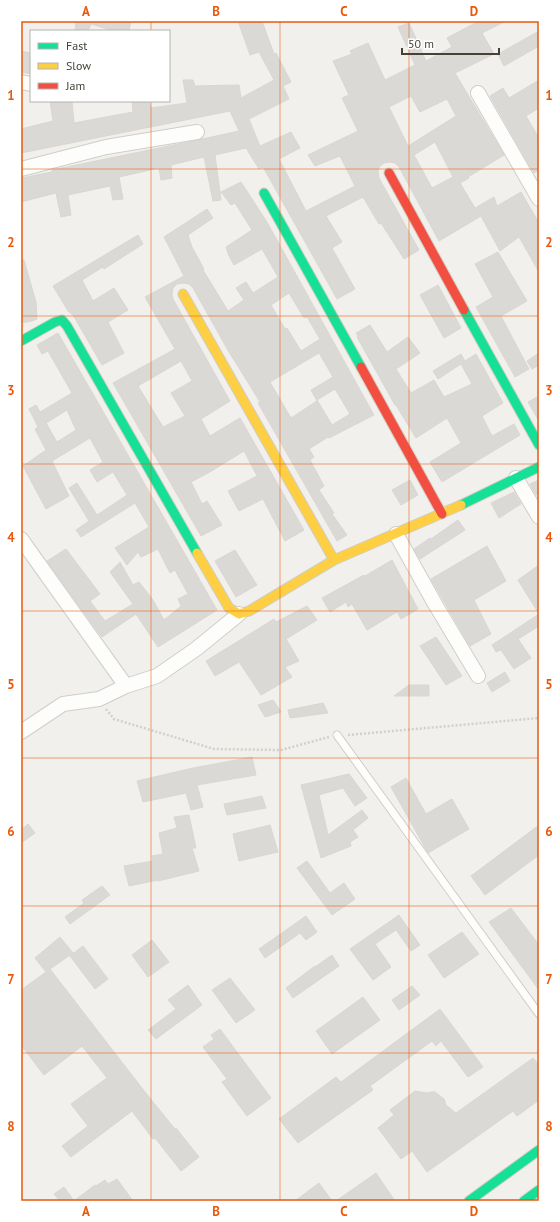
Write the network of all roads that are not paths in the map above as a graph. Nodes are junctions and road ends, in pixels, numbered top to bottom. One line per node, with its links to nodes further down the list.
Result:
1 (478, 93): 6 (street)
2 (197, 132): 3 (street)
3 (21, 169)
4 (389, 174): 9 (street)
5 (264, 193): 12 (street)
6 (539, 200)
7 (183, 294): 16 (street)
8 (21, 341): 17 (street)
9 (539, 445)
10 (539, 467): 11 (street)
11 (516, 478): 12 (street); 13 (street)
12 (442, 514): 14 (street)
13 (539, 517)
14 (396, 534): 16 (street); 18 (street)
15 (21, 539): 19 (street)
16 (334, 560): 17 (street)
17 (239, 614): 19 (street)
18 (478, 676)
19 (126, 686): 20 (street)
20 (21, 732)
21 (337, 735): 22 (lane)
22 (539, 1014)
23 (539, 1150): 25 (street)
24 (539, 1190): 26 (street)
25 (469, 1201)
26 (524, 1201)

